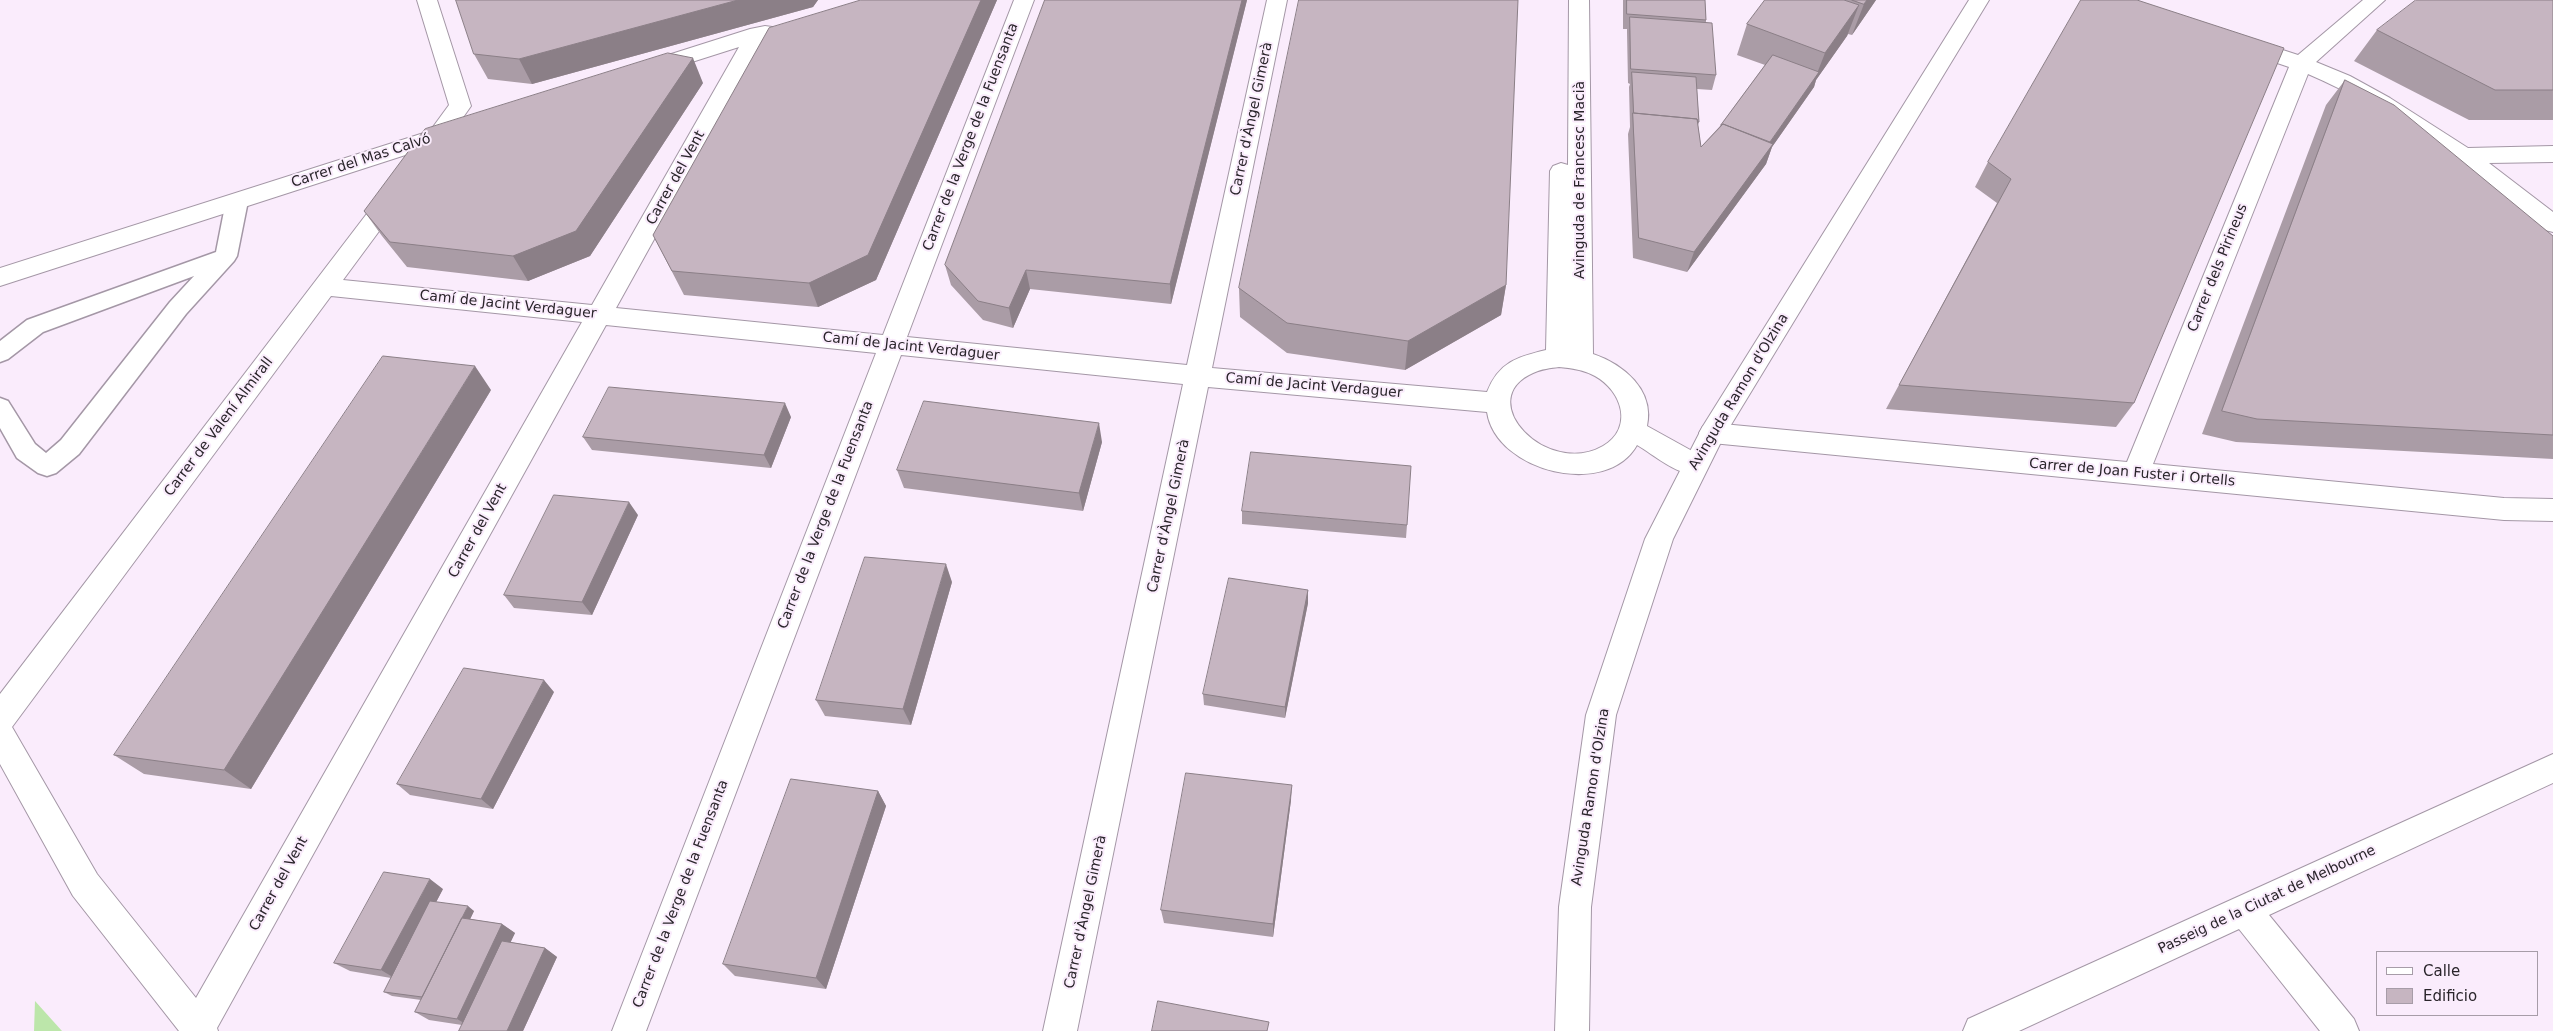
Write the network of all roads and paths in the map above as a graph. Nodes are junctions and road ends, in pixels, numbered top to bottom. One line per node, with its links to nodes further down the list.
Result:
1 (427, 0): 14 (street, Carrer de Valení Almirall)
2 (1024, 0): 23 (street, Carrer de la Verge de la Fuensanta)
3 (1277, 0): 26 (street, Carrer d'Àngel Gimerà)
4 (1562, 0): 25 (street, Avinguda de Francesc Macià)
5 (1579, 0): 25 (street, Avinguda de Francesc Macià)
6 (1979, 0): 30 (street, Avinguda Ramon d'Olzina)
7 (2375, 0): 11 (street)
8 (784, 26): 9 (street)
9 (757, 34): 12 (street); 22 (street, Carrer del Vent)
10 (2228, 38): 11 (street)
11 (2301, 64): 16 (street); 32 (street, Carrer dels Pirineus)
12 (635, 74)
13 (475, 125): 14 (street, Carrer del Mas Calvó)
14 (438, 137): 17 (street, Carrer del Mas Calvó); 21 (street, Carrer de Valení Almirall)
15 (2553, 154): 16 (street)
16 (2467, 156): 18 (street)
17 (237, 201): 19 (lane); 20 (street, Carrer del Mas Calvó)
18 (2553, 224)
19 (222, 258): 24 (lane); 28 (lane)
20 (0, 277)
21 (325, 287): 22 (street, Camí de Jacint Verdaguer); 34 (street, Carrer de Valení Almirall)
22 (600, 315): 23 (street, Camí de Jacint Verdaguer); 38 (street, Carrer del Vent)
23 (892, 345): 26 (street, Camí de Jacint Verdaguer); 39 (street, Carrer de la Verge de la Fuensanta)
24 (0, 353)
25 (1570, 358): 27 (street); 29 (street)
26 (1198, 376): 27 (street, Camí de Jacint Verdaguer); 40 (street, Carrer d'Àngel Gimerà)
27 (1497, 403): 29 (street)
28 (0, 407)
29 (1634, 430): 31 (street)
30 (1712, 433): 31 (street, Avinguda Ramon d'Olzina); 32 (street, Carrer de Joan Fuster i Ortells)
31 (1694, 465): 41 (street, Avinguda Ramon d'Olzina)
32 (2136, 473): 33 (street, Carrer de Joan Fuster i Ortells)
33 (2553, 510)
34 (0, 718)
35 (0, 735): 38 (street)
36 (2553, 768): 37 (street, Passeig de la Ciutat de Melbourne)
37 (2245, 911): 42 (street, Passeig de la Ciutat de Melbourne); 43 (street)
38 (200, 1029)
39 (629, 1031)
40 (1060, 1031)
41 (1572, 1031)
42 (1980, 1031)
43 (2342, 1031)

